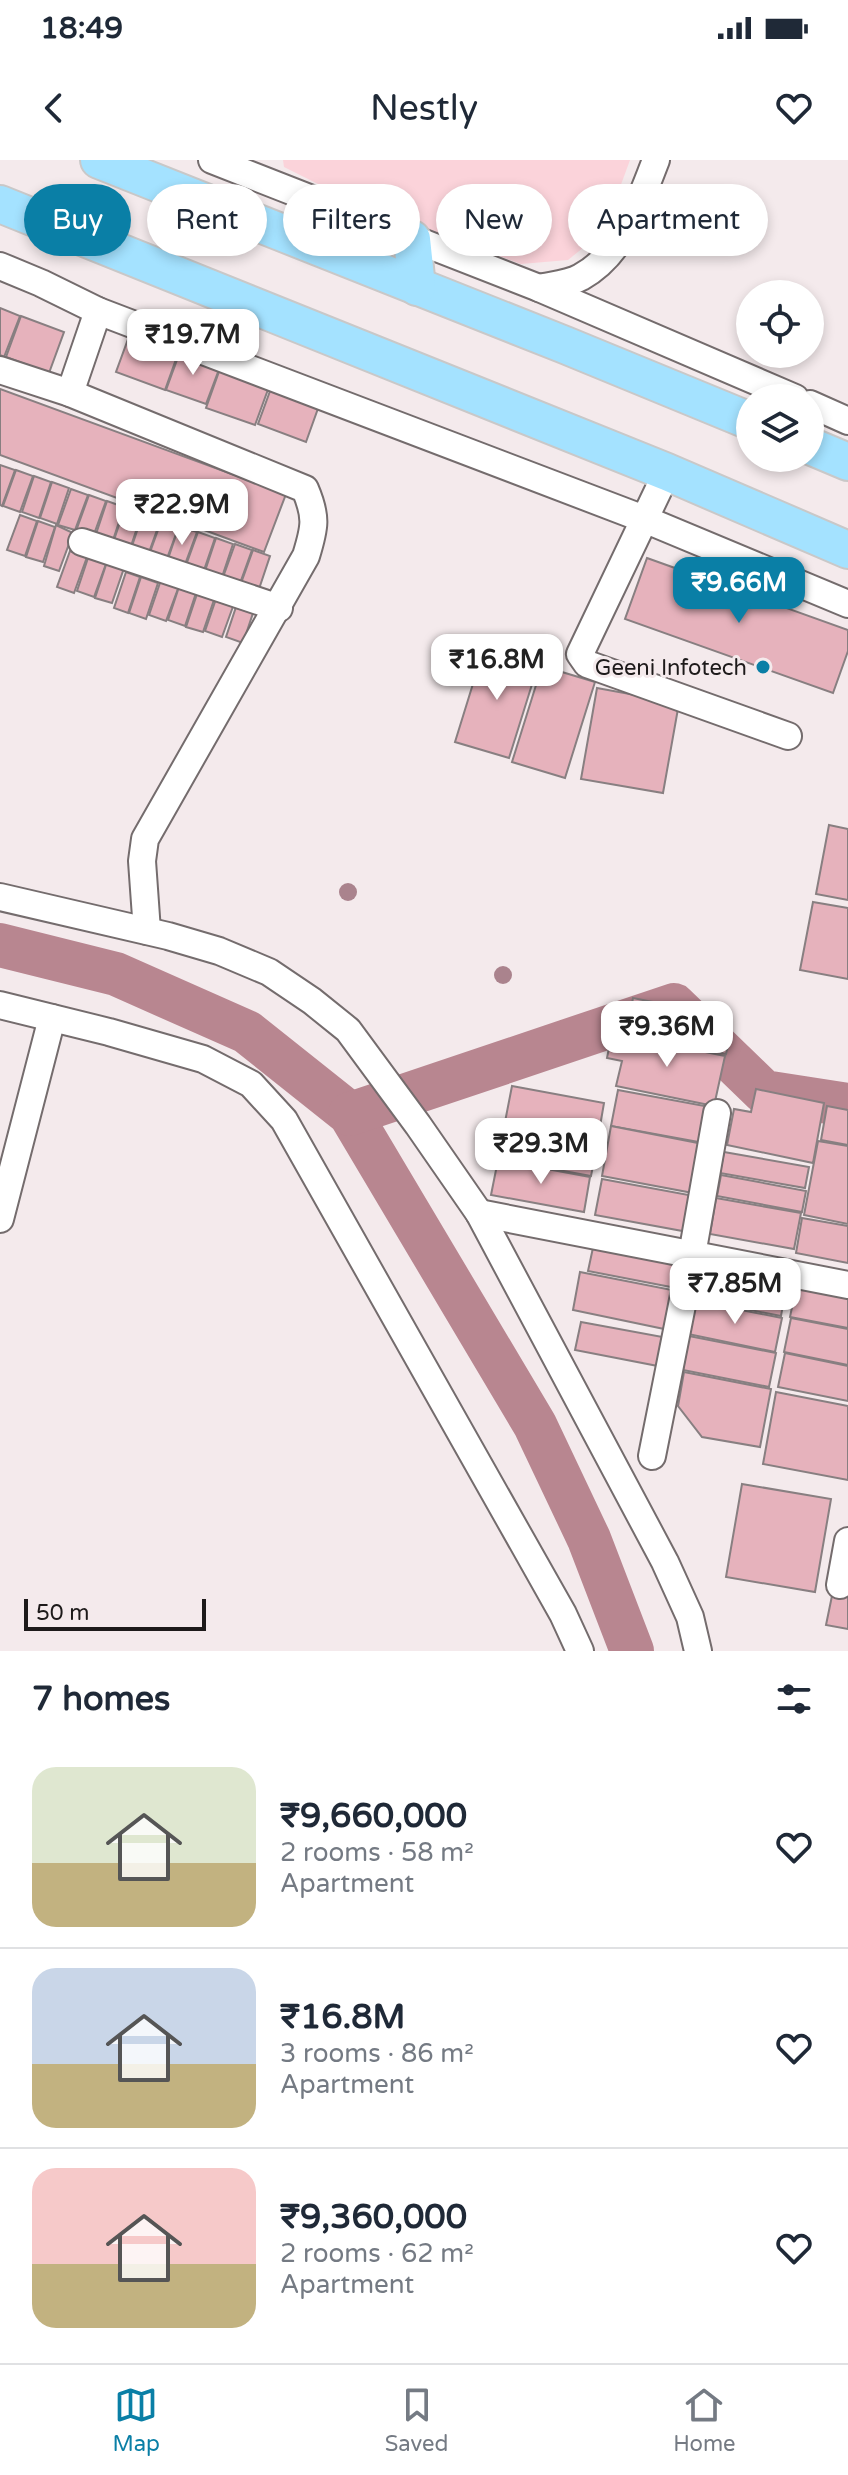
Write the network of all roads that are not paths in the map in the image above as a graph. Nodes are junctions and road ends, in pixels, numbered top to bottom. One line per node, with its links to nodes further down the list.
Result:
1 (99, 160): 10 (highway)
2 (212, 160): 4 (street)
3 (656, 160): 11 (street)
4 (262, 169): 5 (street)
5 (294, 184)
6 (0, 204): 21 (highway)
7 (420, 242): 11 (street)
8 (414, 256): 10 (highway)
9 (0, 266): 12 (street)
10 (417, 287): 17 (highway)
11 (539, 288): 14 (street)
12 (98, 311): 15 (street); 22 (street)
13 (0, 370): 15 (street)
14 (762, 384)
15 (70, 393): 26 (street)
16 (824, 410): 18 (street)
17 (736, 415)
18 (848, 421)
19 (824, 452): 20 (highway)
20 (848, 462)
21 (667, 472): 22 (street); 24 (highway)
22 (644, 519): 25 (street); 27 (street)
23 (82, 542): 26 (street)
24 (848, 550)
25 (848, 604)
26 (279, 608): 29 (street)
27 (788, 736)
28 (0, 897): 29 (street)
29 (147, 931): 33 (street)
30 (0, 1005): 31 (street)
31 (52, 1018): 34 (street); 40 (street)
32 (717, 1113): 35 (street)
33 (479, 1213): 35 (street); 41 (street)
34 (0, 1219)
35 (692, 1255): 36 (street); 37 (street)
36 (848, 1285)
37 (652, 1456)
38 (848, 1541): 39 (street)
39 (840, 1585)
40 (580, 1651)
41 (698, 1651)

